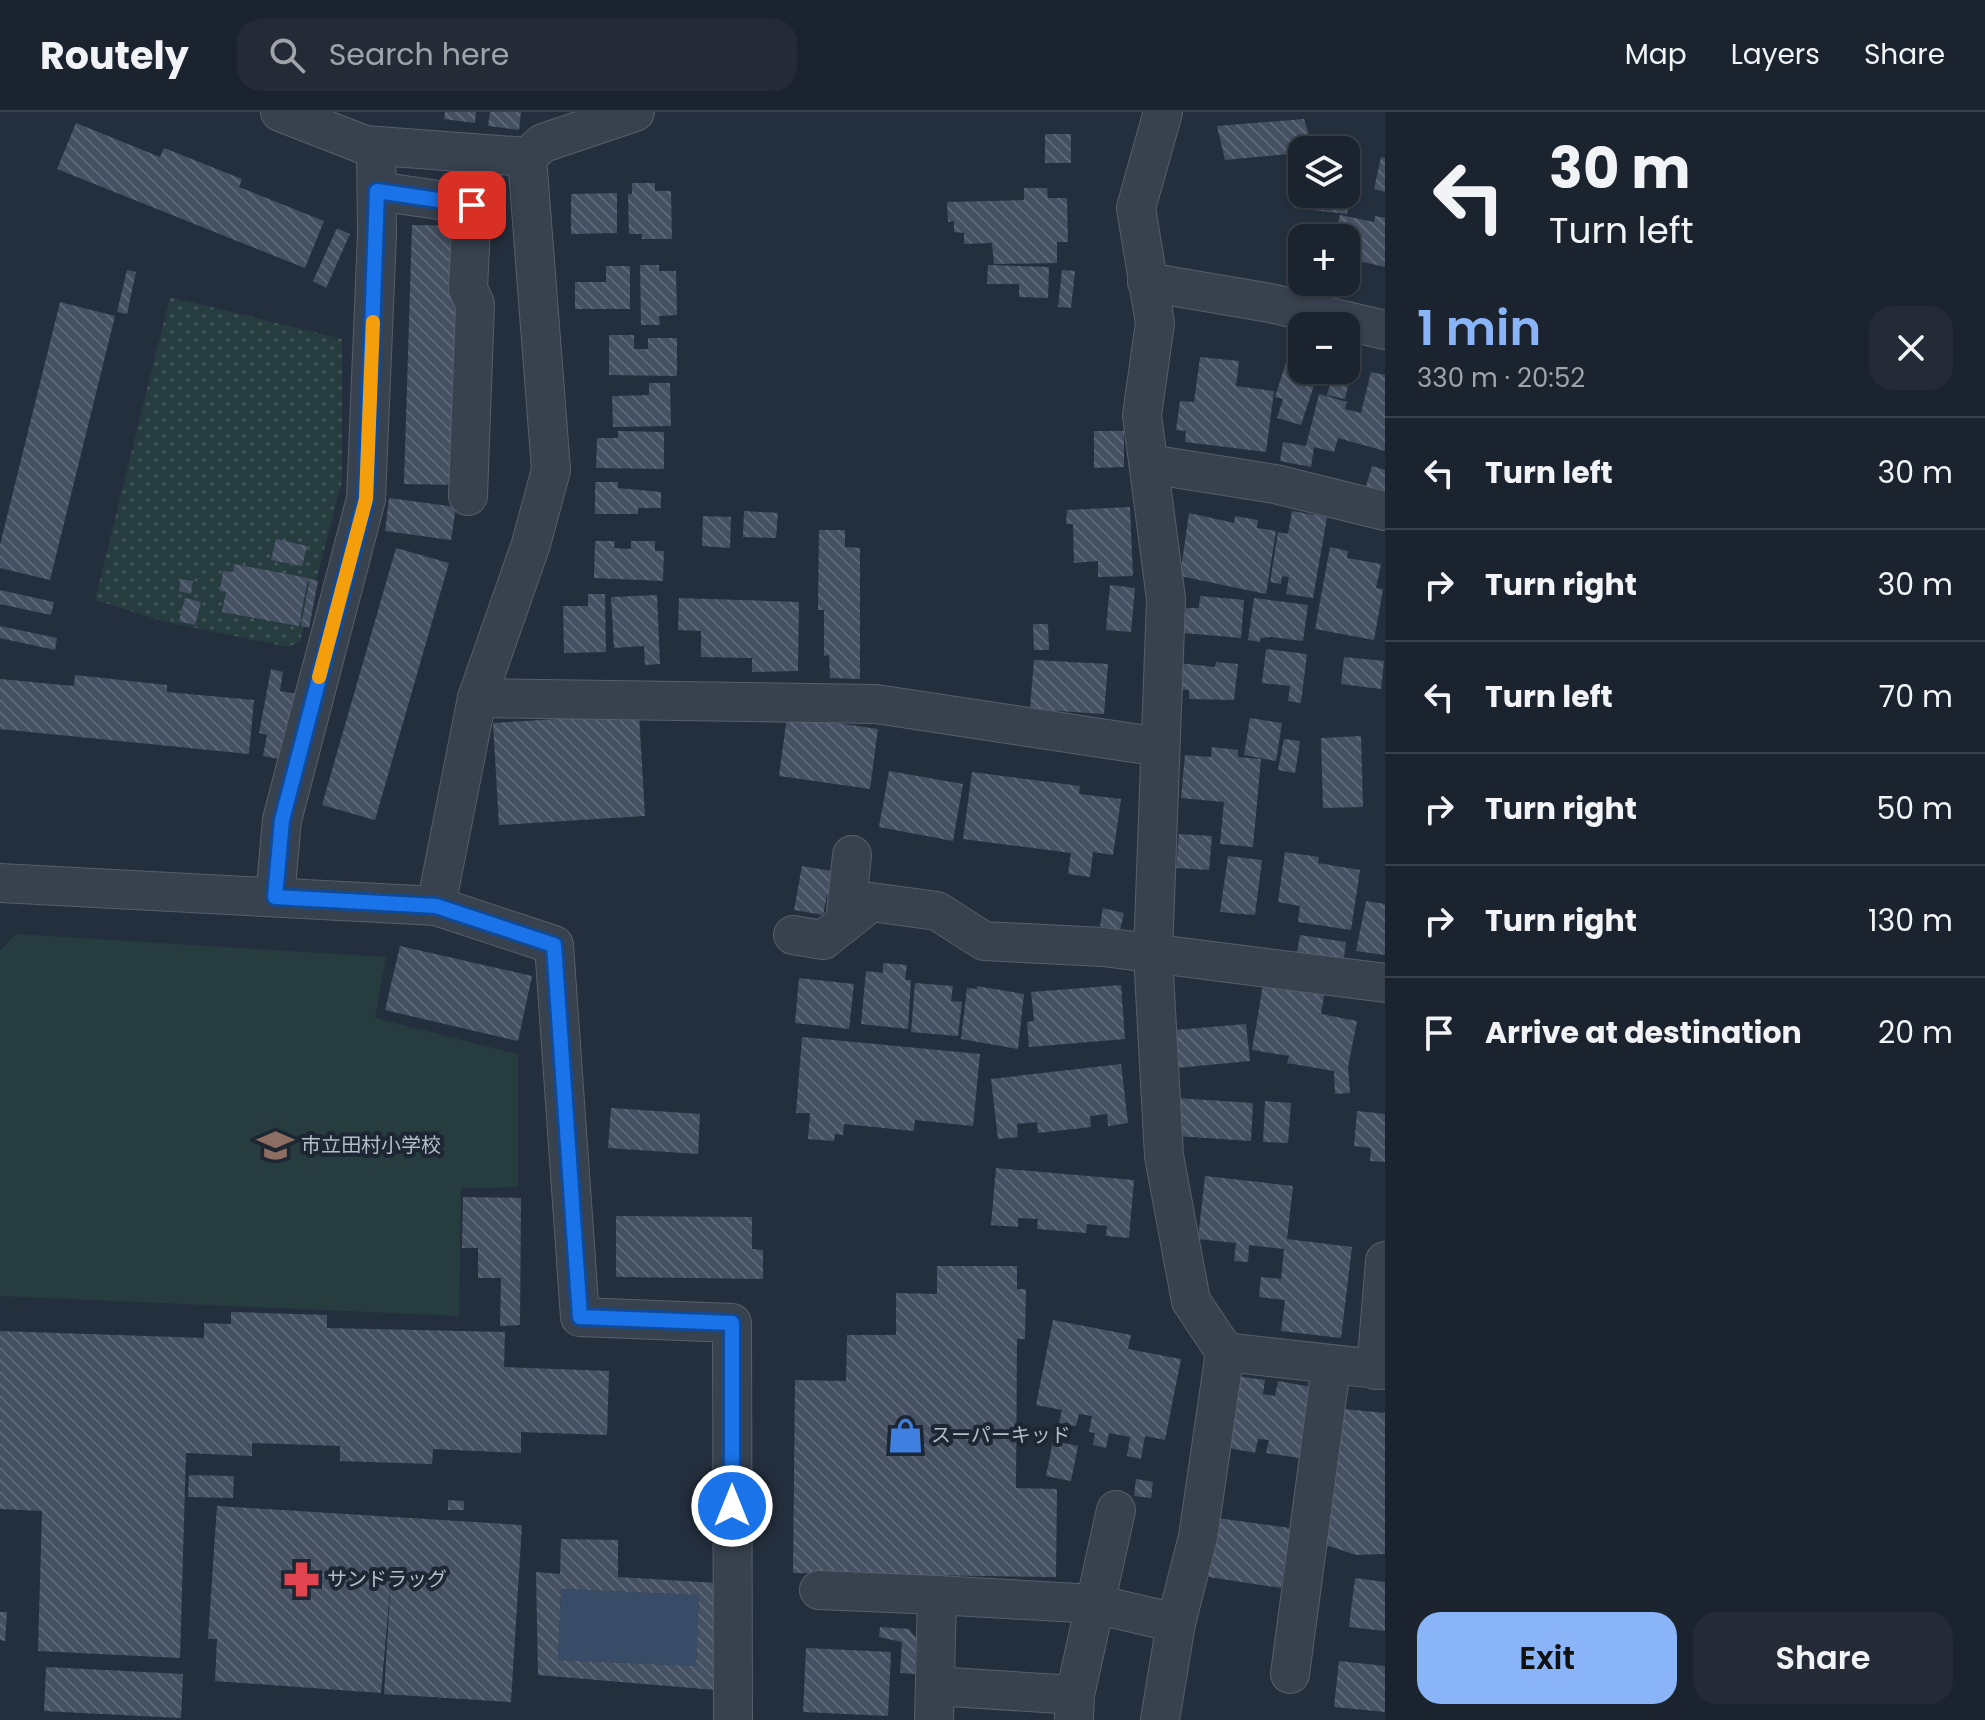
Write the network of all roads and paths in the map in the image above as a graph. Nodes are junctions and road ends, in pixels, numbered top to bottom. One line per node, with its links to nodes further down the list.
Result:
1 (280, 112): 5 (street)
2 (635, 112): 4 (street)
3 (1163, 112): 7 (street)
4 (539, 138): 5 (street); 12 (street)
5 (376, 146): 6 (street)
6 (377, 191): 10 (street); 16 (street)
7 (1147, 282): 8 (street); 9 (street)
8 (1385, 330)
9 (1149, 464): 11 (street); 13 (street)
10 (468, 496)
11 (1385, 511)
12 (477, 698): 13 (street); 17 (street)
13 (1160, 747): 20 (street)
14 (852, 855): 18 (street)
15 (0, 883): 16 (street)
16 (275, 897): 17 (street)
17 (436, 906): 34 (street)
18 (845, 922): 19 (street); 20 (street)
19 (793, 935)
20 (1153, 954): 21 (street); 23 (street)
21 (1385, 983)
22 (1385, 1261): 25 (street)
23 (1225, 1352): 24 (street); 30 (street)
24 (1331, 1367): 25 (street); 31 (street)
25 (1381, 1370)
26 (1116, 1510): 29 (street)
27 (819, 1590): 28 (street)
28 (937, 1595): 29 (street); 32 (street)
29 (1095, 1604): 30 (street); 33 (street)
30 (1176, 1623): 35 (street)
31 (1290, 1674)
32 (935, 1703): 33 (street)
33 (1075, 1708)
34 (733, 1720)
35 (1160, 1720)

